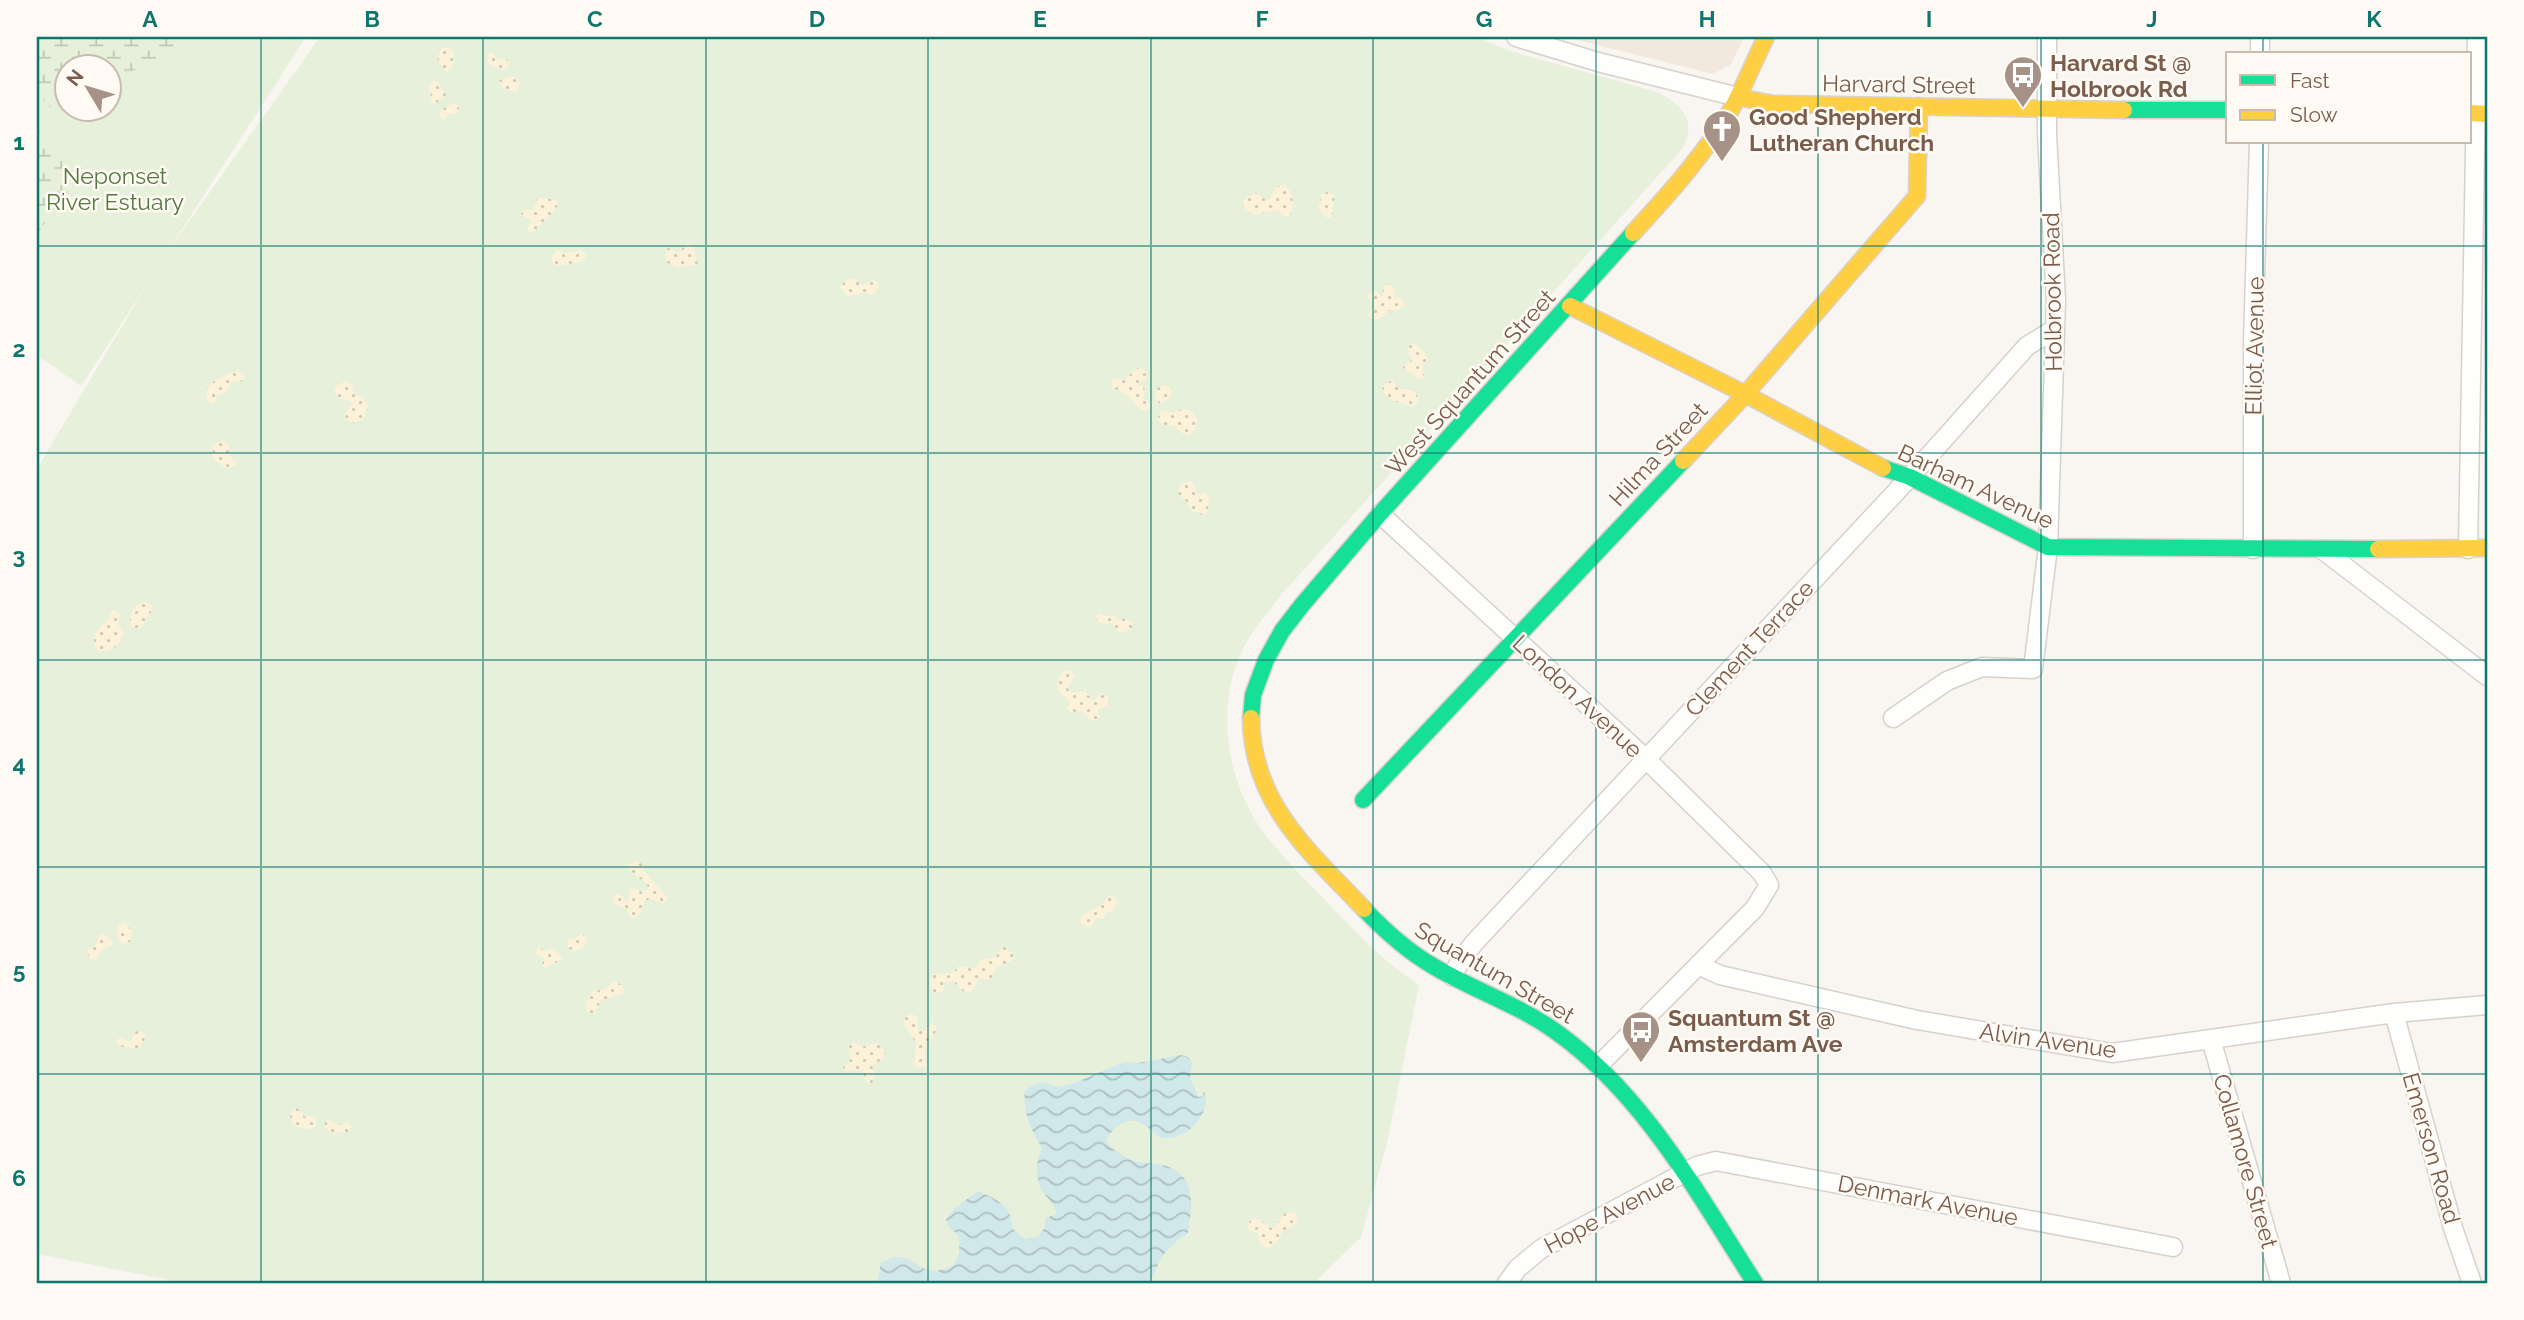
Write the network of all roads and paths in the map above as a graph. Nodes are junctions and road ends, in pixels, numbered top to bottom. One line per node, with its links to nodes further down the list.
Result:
1 (1516, 37): 5 (street)
2 (1766, 37): 5 (street, West Squantum Street)
3 (2046, 37): 7 (street, Holbrook Road)
4 (2477, 37): 9 (street)
5 (1738, 97): 6 (street, Harvard Street); 11 (street, West Squantum Street)
6 (1919, 106): 7 (street, Harvard Street); 13 (street, Hilma Street)
7 (2046, 110): 8 (street, Harvard Street); 12 (street, Holbrook Road)
8 (2226, 110)
9 (2478, 113): 18 (street)
10 (2259, 144): 19 (street, Elliot Avenue)
11 (1570, 306): 13 (street, Barham Avenue); 15 (street, West Squantum Street)
12 (2055, 329): 14 (street, Clement Terrace); 16 (street, Holbrook Road)
13 (1745, 394): 14 (street, Barham Avenue); 21 (street, Hilma Street)
14 (1910, 477): 16 (street, Barham Avenue); 24 (street, Clement Terrace)
15 (1380, 514): 21 (street, London Avenue); 25 (street, West Squantum Street)
16 (2048, 547): 19 (street, Barham Avenue); 23 (street, Holbrook Road)
17 (2487, 548): 18 (street, Barham Avenue)
18 (2468, 549): 20 (street, Barham Avenue)
19 (2253, 550): 20 (street, Barham Avenue)
20 (2323, 550): 22 (street)
21 (1516, 639): 24 (street, London Avenue); 26 (street, Hilma Street)
22 (2487, 676)
23 (1893, 718)
24 (1645, 758): 27 (street, London Avenue); 28 (street, Clement Terrace)
25 (1258, 772): 28 (street, Squantum Street)
26 (1363, 800)
27 (1698, 965): 31 (street, Alvin Avenue); 32 (street)
28 (1452, 976): 32 (street, Squantum Street)
29 (2487, 1005): 30 (street, Alvin Avenue)
30 (2394, 1013): 31 (street, Alvin Avenue); 38 (street, Emerson Road)
31 (2211, 1039): 37 (street, Collamore Street)
32 (1598, 1066): 33 (street, Squantum Street)
33 (1684, 1173): 34 (street, Denmark Avenue); 35 (street, Hope Avenue); 36 (street, Squantum Street)
34 (2174, 1247)
35 (1507, 1283)
36 (1755, 1283)
37 (2281, 1283)
38 (2472, 1283)

